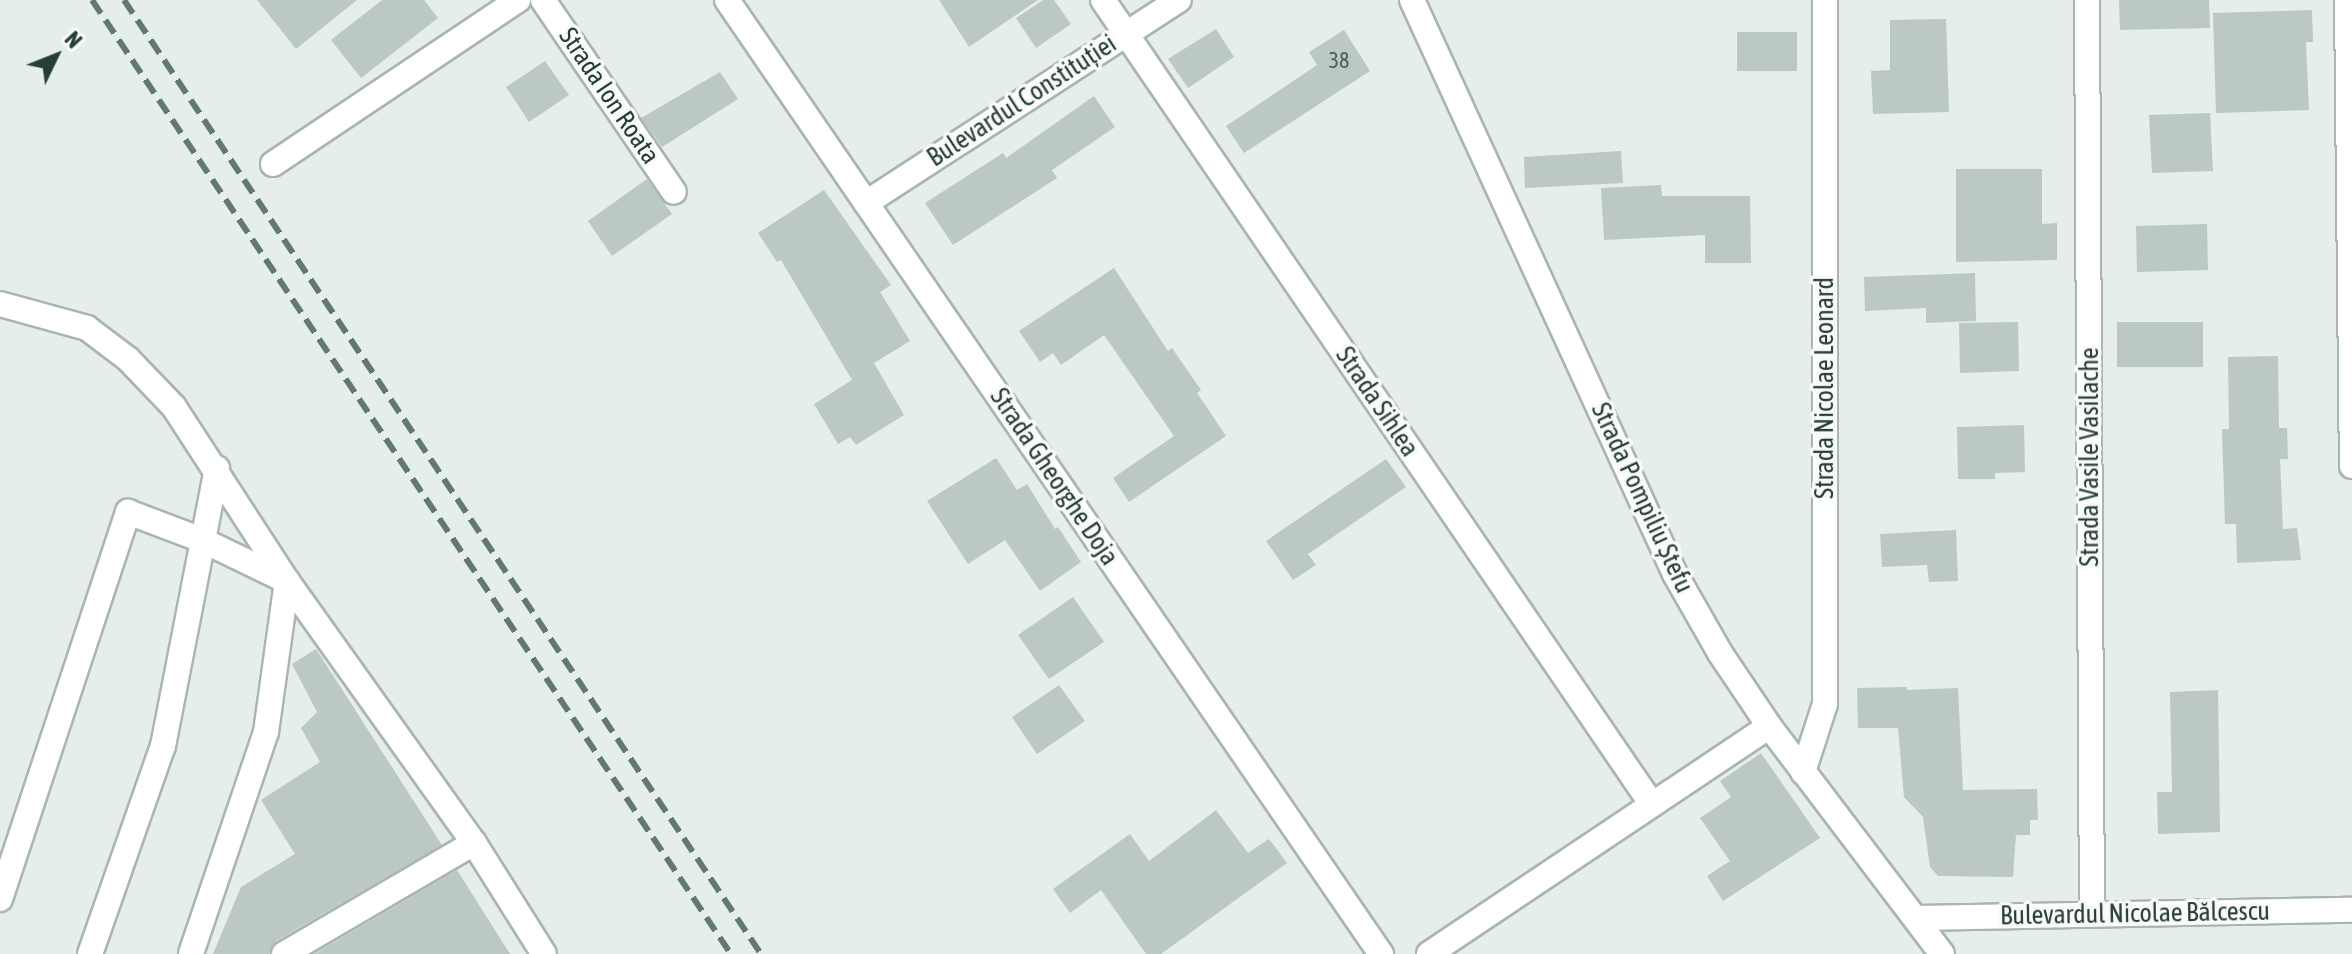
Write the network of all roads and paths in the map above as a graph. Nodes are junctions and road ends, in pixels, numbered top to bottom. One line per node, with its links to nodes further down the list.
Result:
1 (518, 0): 11 (street)
2 (543, 0): 12 (street, Strada Ion Roata)
3 (727, 0): 13 (street, Strada Gheorghe Doja)
4 (1103, 0): 10 (street, Strada Sihlea)
5 (1179, 0): 10 (street, Bulevardul Constituției)
6 (1412, 0): 19 (street, Strada Pompiliu Ștefu)
7 (1825, 0): 20 (street, Strada Nicolae Leonard)
8 (2087, 0): 25 (street, Strada Vasile Vasilache)
9 (2347, 0): 15 (street)
10 (1126, 34): 13 (street, Bulevardul Constituției); 21 (street, Strada Sihlea)
11 (273, 164)
12 (674, 192)
13 (866, 203): 31 (street, Strada Gheorghe Doja)
14 (0, 304): 16 (street)
15 (2352, 466)
16 (217, 468): 17 (street); 18 (street)
17 (202, 540): 18 (street); 23 (street); 27 (street)
18 (287, 581): 22 (street); 28 (street)
19 (1769, 726): 20 (street, Strada Pompiliu Ștefu); 21 (street)
20 (1803, 772): 26 (street, Strada Pompiliu Ștefu)
21 (1651, 803): 32 (street)
22 (474, 843): 29 (street); 30 (street)
23 (0, 899)
24 (2352, 910): 25 (street, Bulevardul Nicolae Bălcescu)
25 (2092, 914): 26 (street, Bulevardul Nicolae Bălcescu)
26 (1918, 918): 33 (street, Strada Pompiliu Ștefu)
27 (90, 954)
28 (191, 954)
29 (284, 954)
30 (544, 954)
31 (1381, 954)
32 (1429, 954)
33 (1942, 954)

